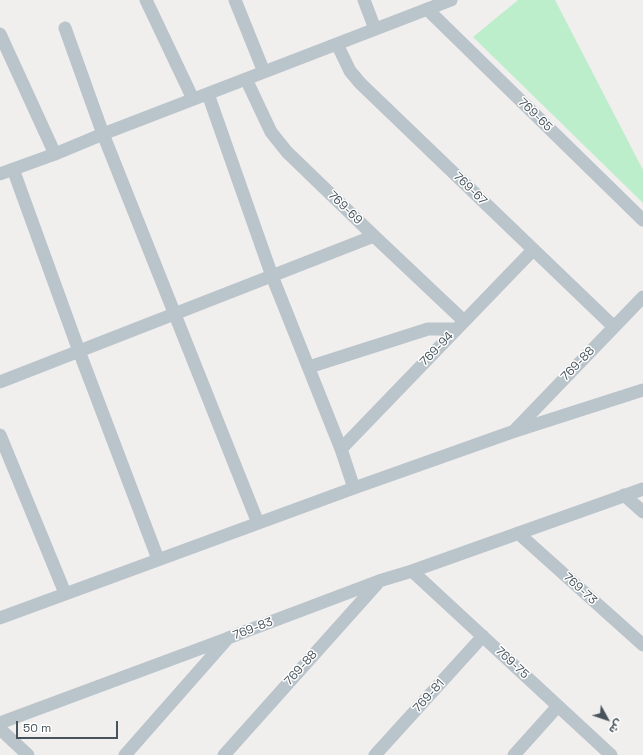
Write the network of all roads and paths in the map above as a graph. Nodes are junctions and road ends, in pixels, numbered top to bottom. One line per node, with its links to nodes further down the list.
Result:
1 (146, 0): 13 (street)
2 (235, 0): 10 (street)
3 (364, 0): 7 (street)
4 (444, 1): 5 (street)
5 (427, 9): 7 (street); 18 (street, 769-65)
6 (65, 28): 14 (street)
7 (375, 29): 9 (street)
8 (0, 34): 15 (street)
9 (337, 44): 10 (street); 20 (street, 769-67)
10 (264, 72): 11 (street)
11 (246, 79): 12 (street); 19 (street, 769-69)
12 (208, 94): 13 (street); 21 (street)
13 (193, 99): 14 (street)
14 (103, 134): 15 (street); 23 (street)
15 (55, 154): 16 (street)
16 (13, 169): 17 (street); 26 (street)
17 (0, 174)
18 (643, 220)
19 (374, 236): 21 (street); 24 (street, 769-69)
20 (533, 250): 24 (street, 769-94); 25 (street, 769-67)
21 (272, 276): 23 (street); 27 (street)
22 (643, 297): 25 (street, 769-88)
23 (175, 314): 26 (street); 37 (street)
24 (460, 325): 27 (street); 32 (street, 769-94)
25 (614, 327): 30 (street, 769-88)
26 (79, 351): 28 (street); 39 (street)
27 (309, 367): 32 (street)
28 (0, 382)
29 (643, 390): 30 (street)
30 (512, 432): 33 (street)
31 (0, 435): 42 (street)
32 (342, 449): 33 (street)
33 (354, 488): 37 (street)
34 (643, 489): 35 (street, 769-83)
35 (624, 495): 36 (street); 38 (street, 769-83)
36 (643, 512)
37 (258, 523): 39 (street)
38 (518, 534): 40 (street, 769-83); 46 (street, 769-73)
39 (158, 559): 42 (street)
40 (412, 571): 41 (street, 769-83); 44 (street, 769-75)
41 (379, 581): 45 (street, 769-83); 52 (street, 769-88)
42 (64, 593): 43 (street)
43 (0, 618)
44 (483, 636): 47 (street, 769-75); 53 (street, 769-81)
45 (228, 638): 48 (street); 51 (street, 769-83)
46 (643, 645)
47 (558, 706): 54 (street); 55 (street, 769-75)
48 (0, 723)
49 (0, 729): 50 (street)
50 (28, 755)
51 (124, 755)
52 (224, 755)
53 (375, 755)
54 (514, 755)
55 (611, 755)

